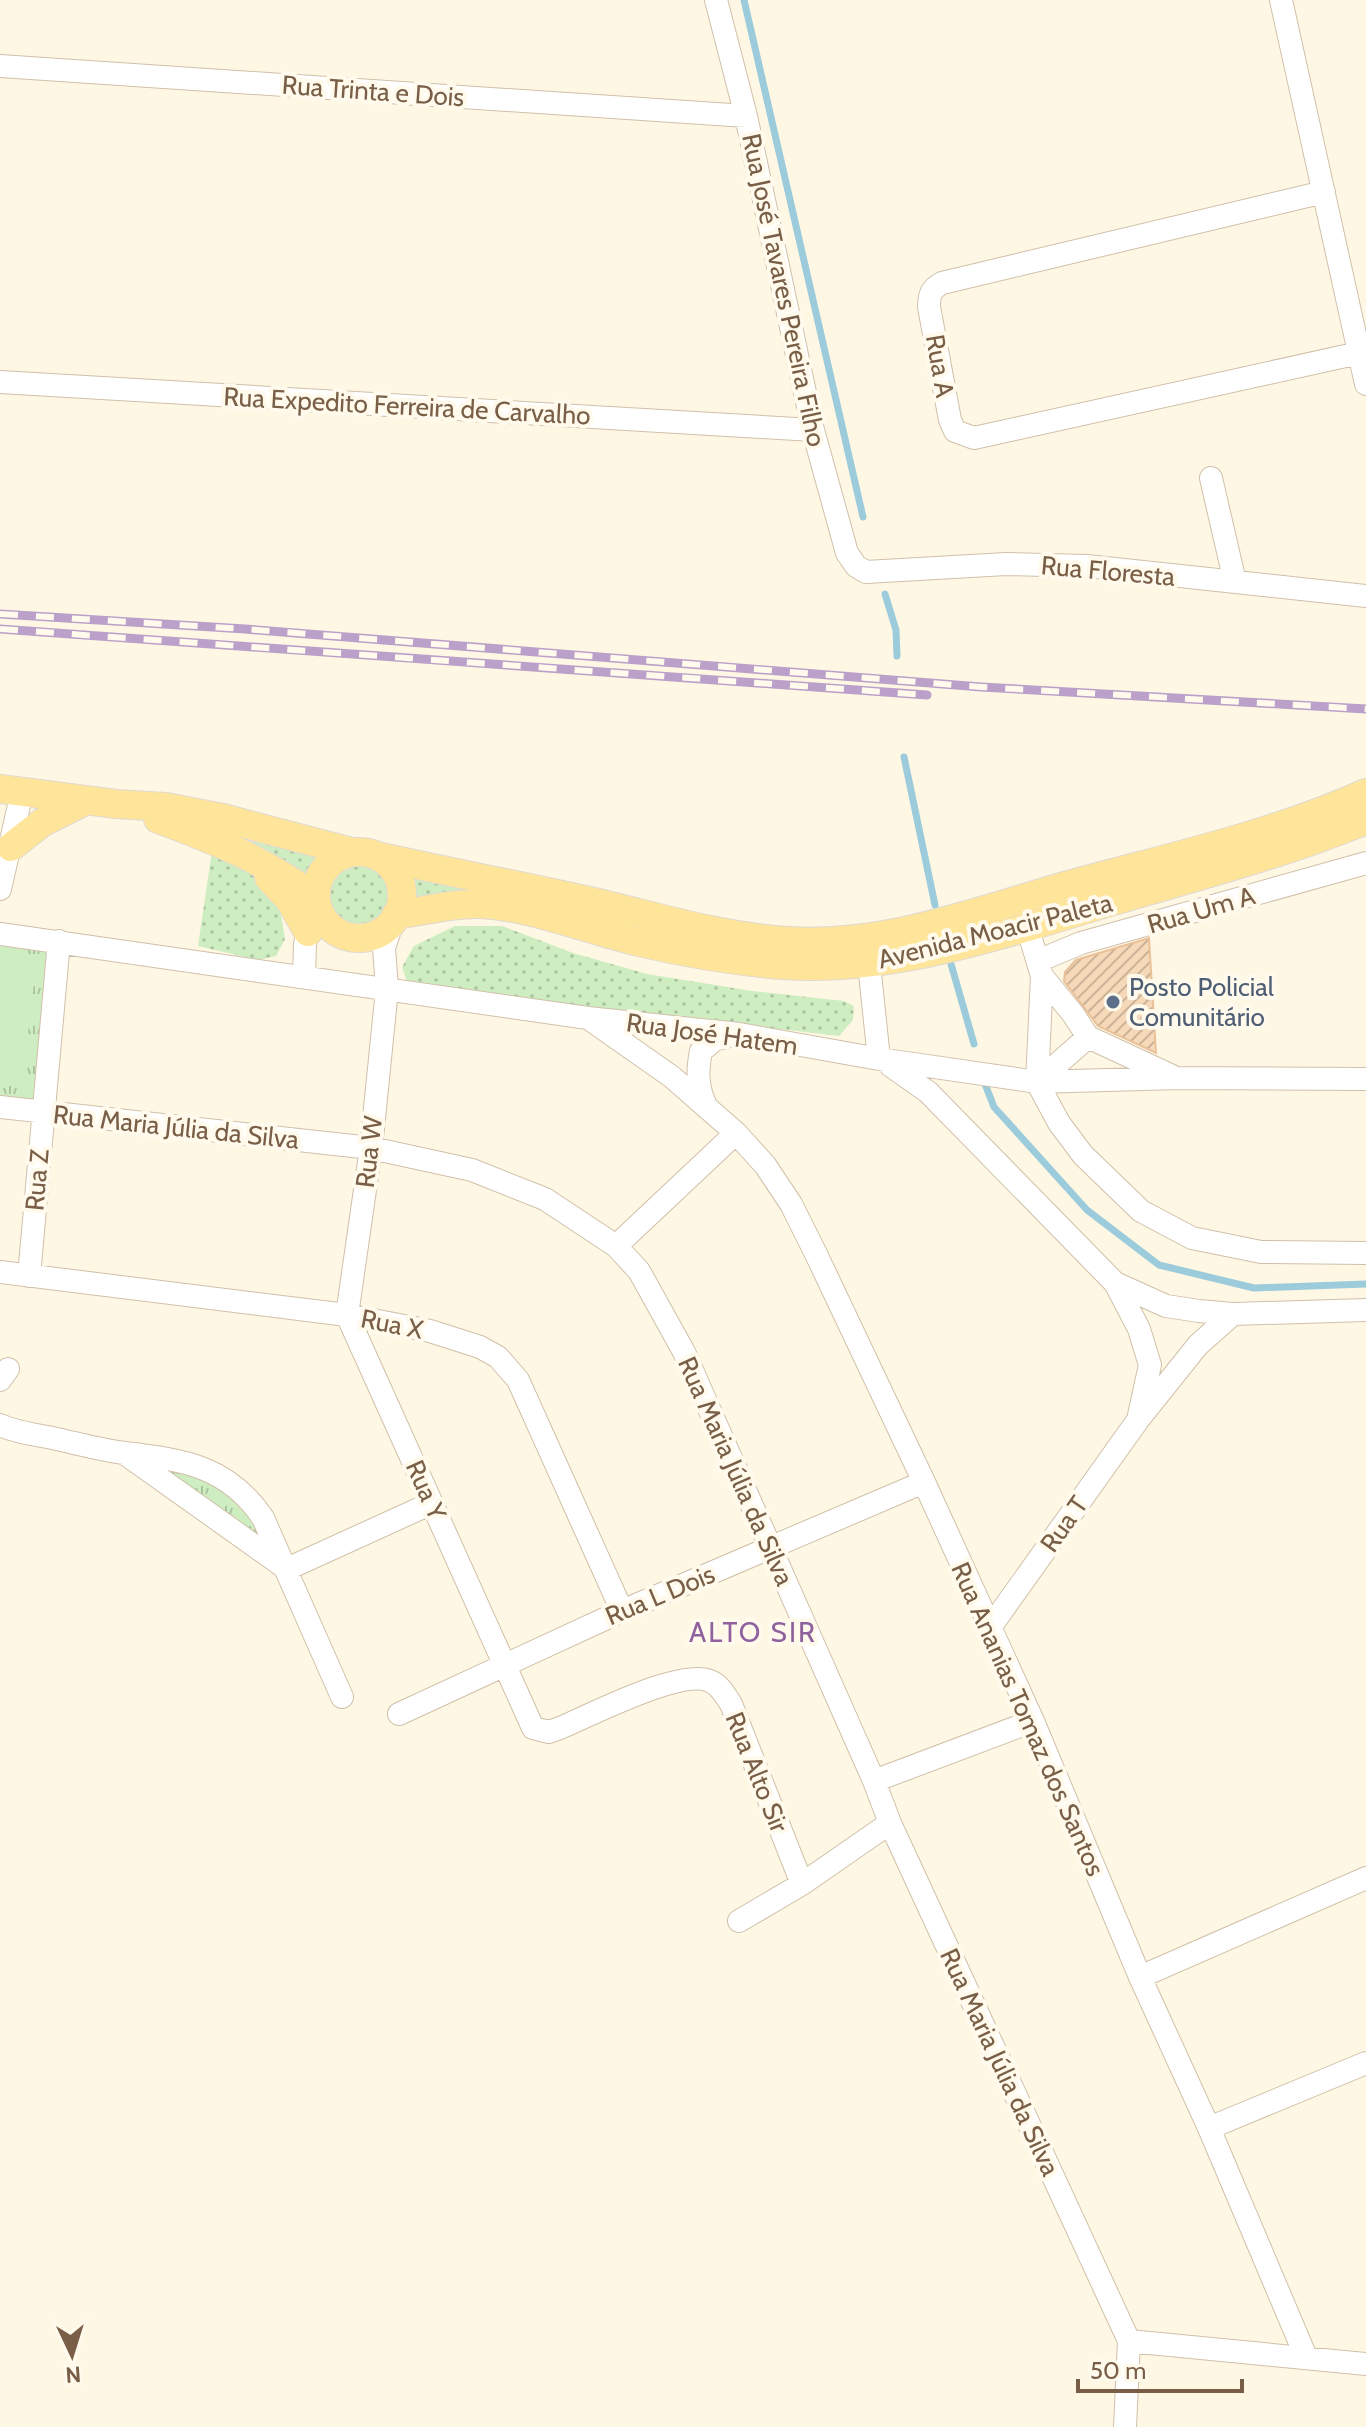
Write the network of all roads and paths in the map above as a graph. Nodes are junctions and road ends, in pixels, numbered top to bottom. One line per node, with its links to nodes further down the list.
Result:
1 (716, 0): 4 (street, Rua José Tavares Pereira Filho)
2 (1281, 0): 5 (street)
3 (0, 66): 4 (street, Rua Trinta e Dois)
4 (746, 116): 9 (street, Rua José Tavares Pereira Filho)
5 (1324, 192): 6 (street); 6 (street, Rua A)
6 (1359, 353): 8 (street)
7 (0, 382): 9 (street, Rua Expedito Ferreira de Carvalho)
8 (1366, 384)
9 (813, 430): 11 (street, Rua José Tavares Pereira Filho)
10 (1211, 478): 12 (street)
11 (866, 572): 12 (street, Rua Floresta)
12 (1235, 582): 13 (street, Rua Floresta)
13 (1361, 598)
14 (11, 790): 16 (main road, Avenida Moacir Paleta); 19 (street)
15 (1366, 793): 25 (main road, Avenida Moacir Paleta)
16 (85, 801): 17 (main road, Avenida Moacir Paleta); 19 (main road)
17 (116, 804): 20 (main road, Avenida Moacir Paleta); 21 (main road, Avenida Moacir Paleta)
18 (1366, 820): 25 (main road, Avenida Moacir Paleta)
19 (11, 847): 24 (street)
20 (352, 852): 22 (main road, Avenida Moacir Paleta); 26 (main road)
21 (246, 855): 26 (main road, Avenida Moacir Paleta); 30 (main road)
22 (381, 857): 25 (main road, Avenida Moacir Paleta); 27 (main road)
23 (1366, 863): 33 (street, Rua Um A)
24 (0, 889)
25 (1073, 898): 28 (main road, Avenida Moacir Paleta)
26 (316, 902): 27 (main road, Avenida Moacir Paleta); 30 (street)
27 (395, 918): 32 (main road, Avenida Moacir Paleta); 36 (street)
28 (1027, 926): 32 (main road, Avenida Moacir Paleta); 33 (street)
29 (0, 934): 31 (street, Rua José Hatem)
30 (307, 938): 34 (street); 35 (street)
31 (59, 941): 34 (street, Rua José Hatem); 46 (street, Rua Z)
32 (869, 964): 40 (street)
33 (1040, 968): 39 (street); 43 (street)
34 (258, 972): 35 (street, Rua José Hatem)
35 (304, 976): 36 (street, Rua José Hatem)
36 (387, 989): 37 (street, Rua José Hatem); 48 (street, Rua W)
37 (588, 1018): 38 (street, Rua José Hatem); 45 (street, Rua Ananias Tomaz dos Santos)
38 (739, 1034): 40 (street, Rua José Hatem); 45 (street)
39 (1088, 1037): 41 (street, Rua José Hatem); 43 (street)
40 (879, 1059): 43 (street, Rua José Hatem); 53 (street)
41 (1177, 1078): 42 (street, Rua José Hatem); 43 (street, Rua José Hatem)
42 (1366, 1079)
43 (1037, 1082): 50 (street)
44 (0, 1107): 46 (street, Rua Maria Júlia da Silva)
45 (706, 1107): 47 (street, Rua Ananias Tomaz dos Santos)
46 (42, 1112): 48 (street, Rua Maria Júlia da Silva); 52 (street, Rua Z)
47 (736, 1133): 49 (street); 60 (street, Rua Ananias Tomaz dos Santos)
48 (371, 1148): 49 (street, Rua Maria Júlia da Silva); 56 (street, Rua W)
49 (616, 1246): 62 (street, Rua Maria Júlia da Silva)
50 (1366, 1253)
51 (0, 1272): 52 (street, Rua X)
52 (29, 1276): 56 (street, Rua X)
53 (1115, 1283): 55 (street); 57 (street, Rua T)
54 (1366, 1310): 55 (street)
55 (1233, 1314): 57 (street, Rua T)
56 (347, 1315): 61 (street, Rua Y); 64 (street, Rua X)
57 (1138, 1420): 65 (street, Rua T)
58 (0, 1425): 59 (street)
59 (123, 1453): 63 (street); 63 (street)
60 (924, 1482): 62 (street, Rua L Dois); 65 (street, Rua Ananias Tomaz dos Santos)
61 (432, 1503): 63 (street); 66 (street, Rua Y)
62 (771, 1548): 64 (street, Rua L Dois); 70 (street, Rua Maria Júlia da Silva)
63 (287, 1569): 67 (street)
64 (622, 1611): 66 (street, Rua L Dois)
65 (989, 1629): 69 (street, Rua Ananias Tomaz dos Santos)
66 (505, 1666): 68 (street, Rua L Dois); 73 (street, Rua Alto Sir)
67 (342, 1697)
68 (399, 1714)
69 (1033, 1721): 70 (street); 75 (street, Rua Ananias Tomaz dos Santos)
70 (874, 1781): 71 (street, Rua Maria Júlia da Silva)
71 (890, 1823): 73 (street); 78 (street, Rua Maria Júlia da Silva)
72 (1366, 1878): 75 (street)
73 (802, 1884): 74 (street)
74 (739, 1921)
75 (1140, 1977): 77 (street, Rua Ananias Tomaz dos Santos)
76 (1363, 2071): 77 (street)
77 (1209, 2128): 79 (street, Rua Ananias Tomaz dos Santos)
78 (1129, 2341): 79 (street); 81 (street, Rua Maria Júlia da Silva)
79 (1306, 2357): 80 (street)
80 (1366, 2364)
81 (1125, 2427)

